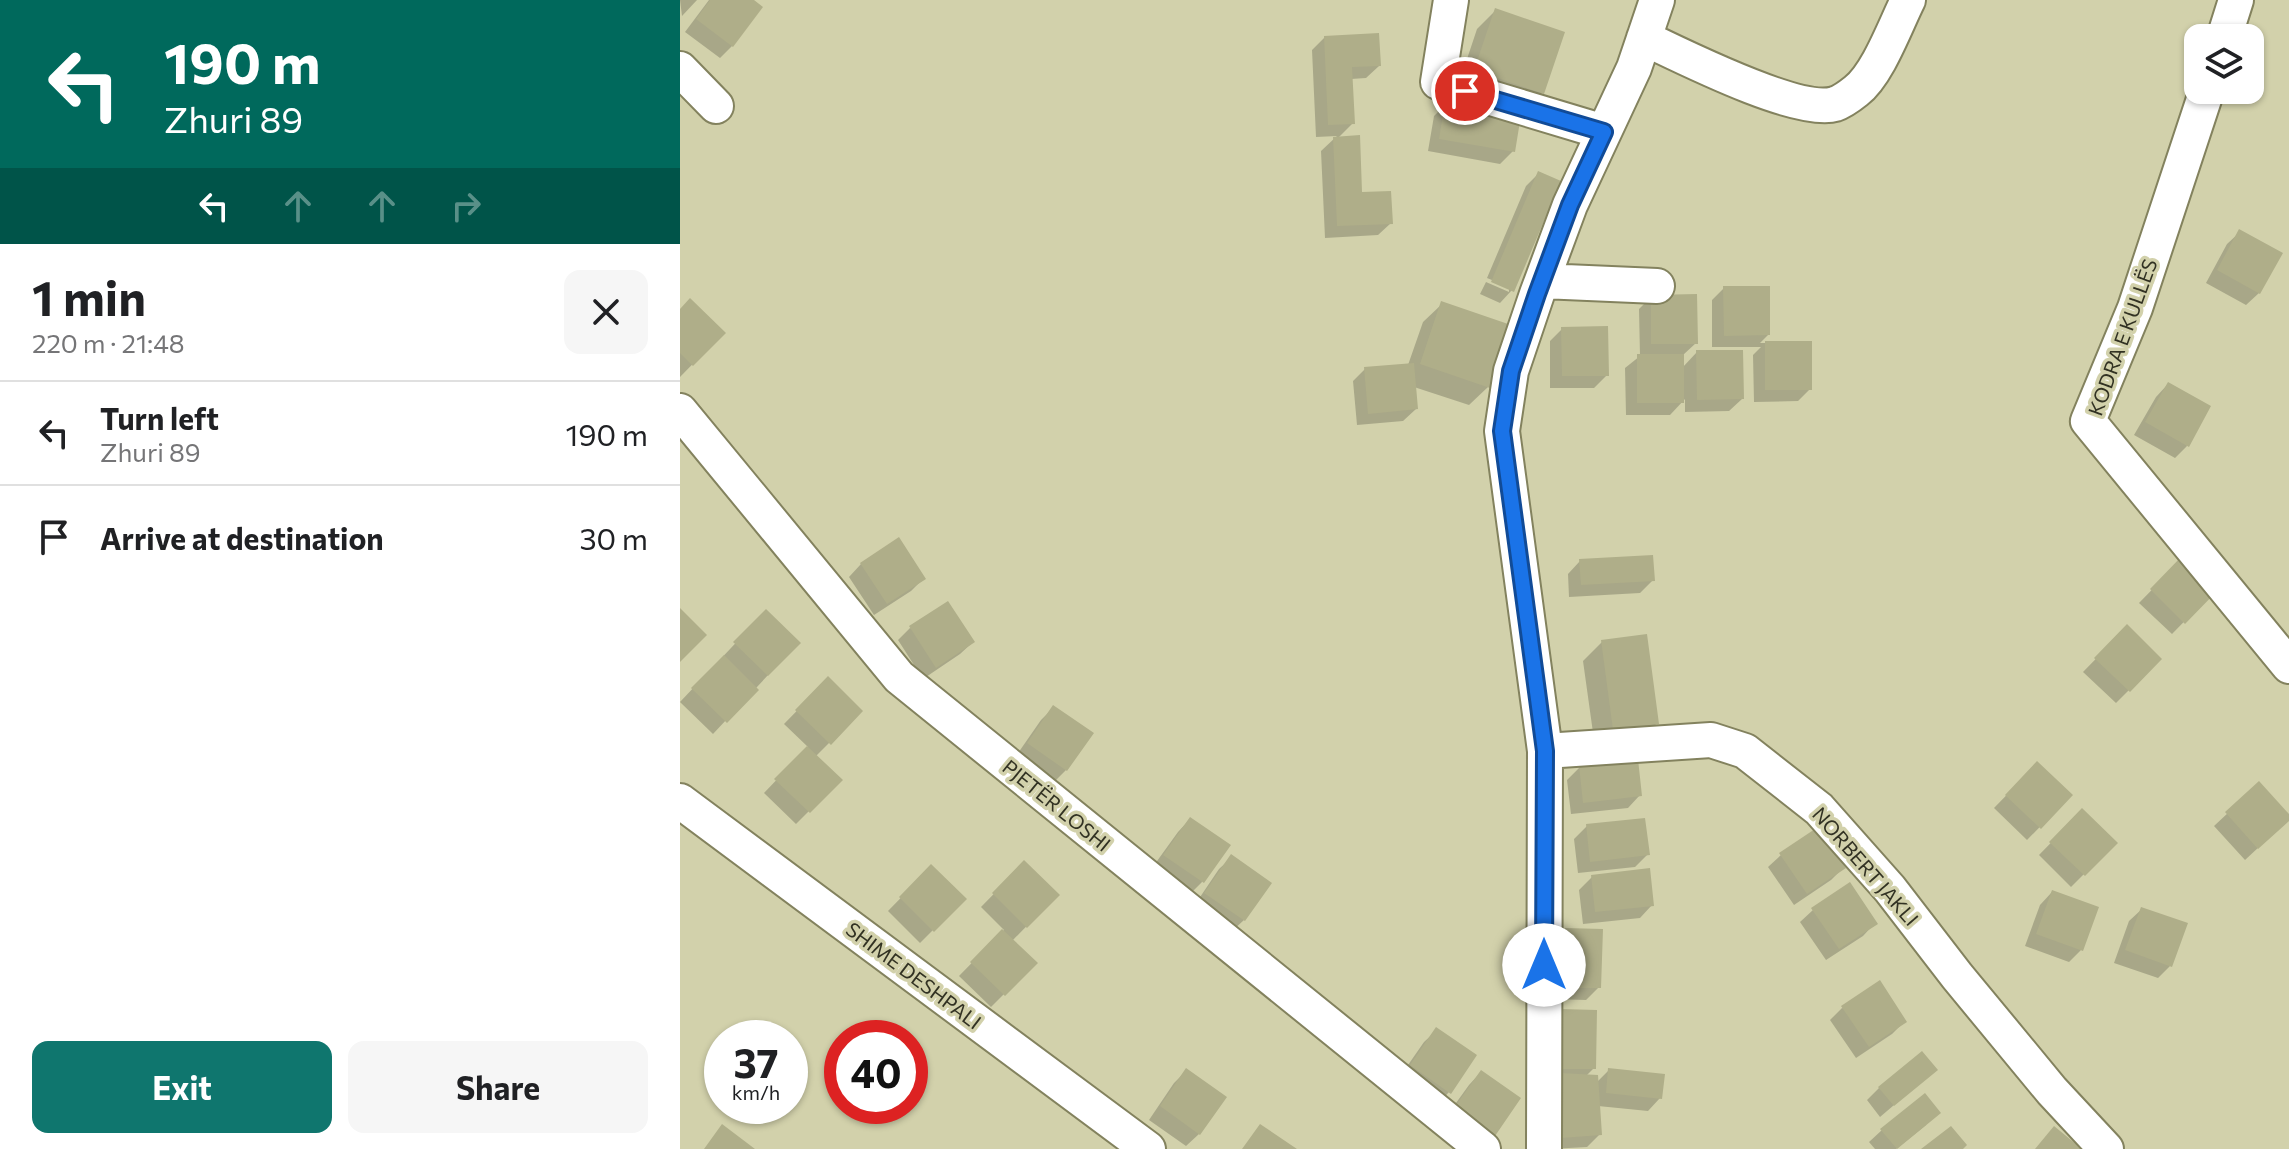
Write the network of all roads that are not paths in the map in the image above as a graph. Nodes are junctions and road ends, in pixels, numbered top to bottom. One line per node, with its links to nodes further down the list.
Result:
1 (1451, 0): 10 (street)
2 (1657, 0): 6 (street)
3 (1908, 0): 6 (street)
4 (2236, 0): 5 (street)
5 (2228, 24)
6 (1644, 38): 10 (street)
7 (680, 69): 9 (street)
8 (2202, 104): 14 (street, KODRA E KULLËS)
9 (716, 106)
10 (1604, 132): 11 (street)
11 (1542, 281): 12 (street); 15 (street)
12 (1657, 286)
13 (680, 411): 18 (street, PJETËR LOSHI)
14 (2289, 666)
15 (1545, 751): 19 (street); 20 (street, NORBERT JAKLI)
16 (680, 801): 17 (street, SHIME DESHPALI)
17 (1148, 1149)
18 (1483, 1149)
19 (1544, 1149)
20 (2106, 1149)

